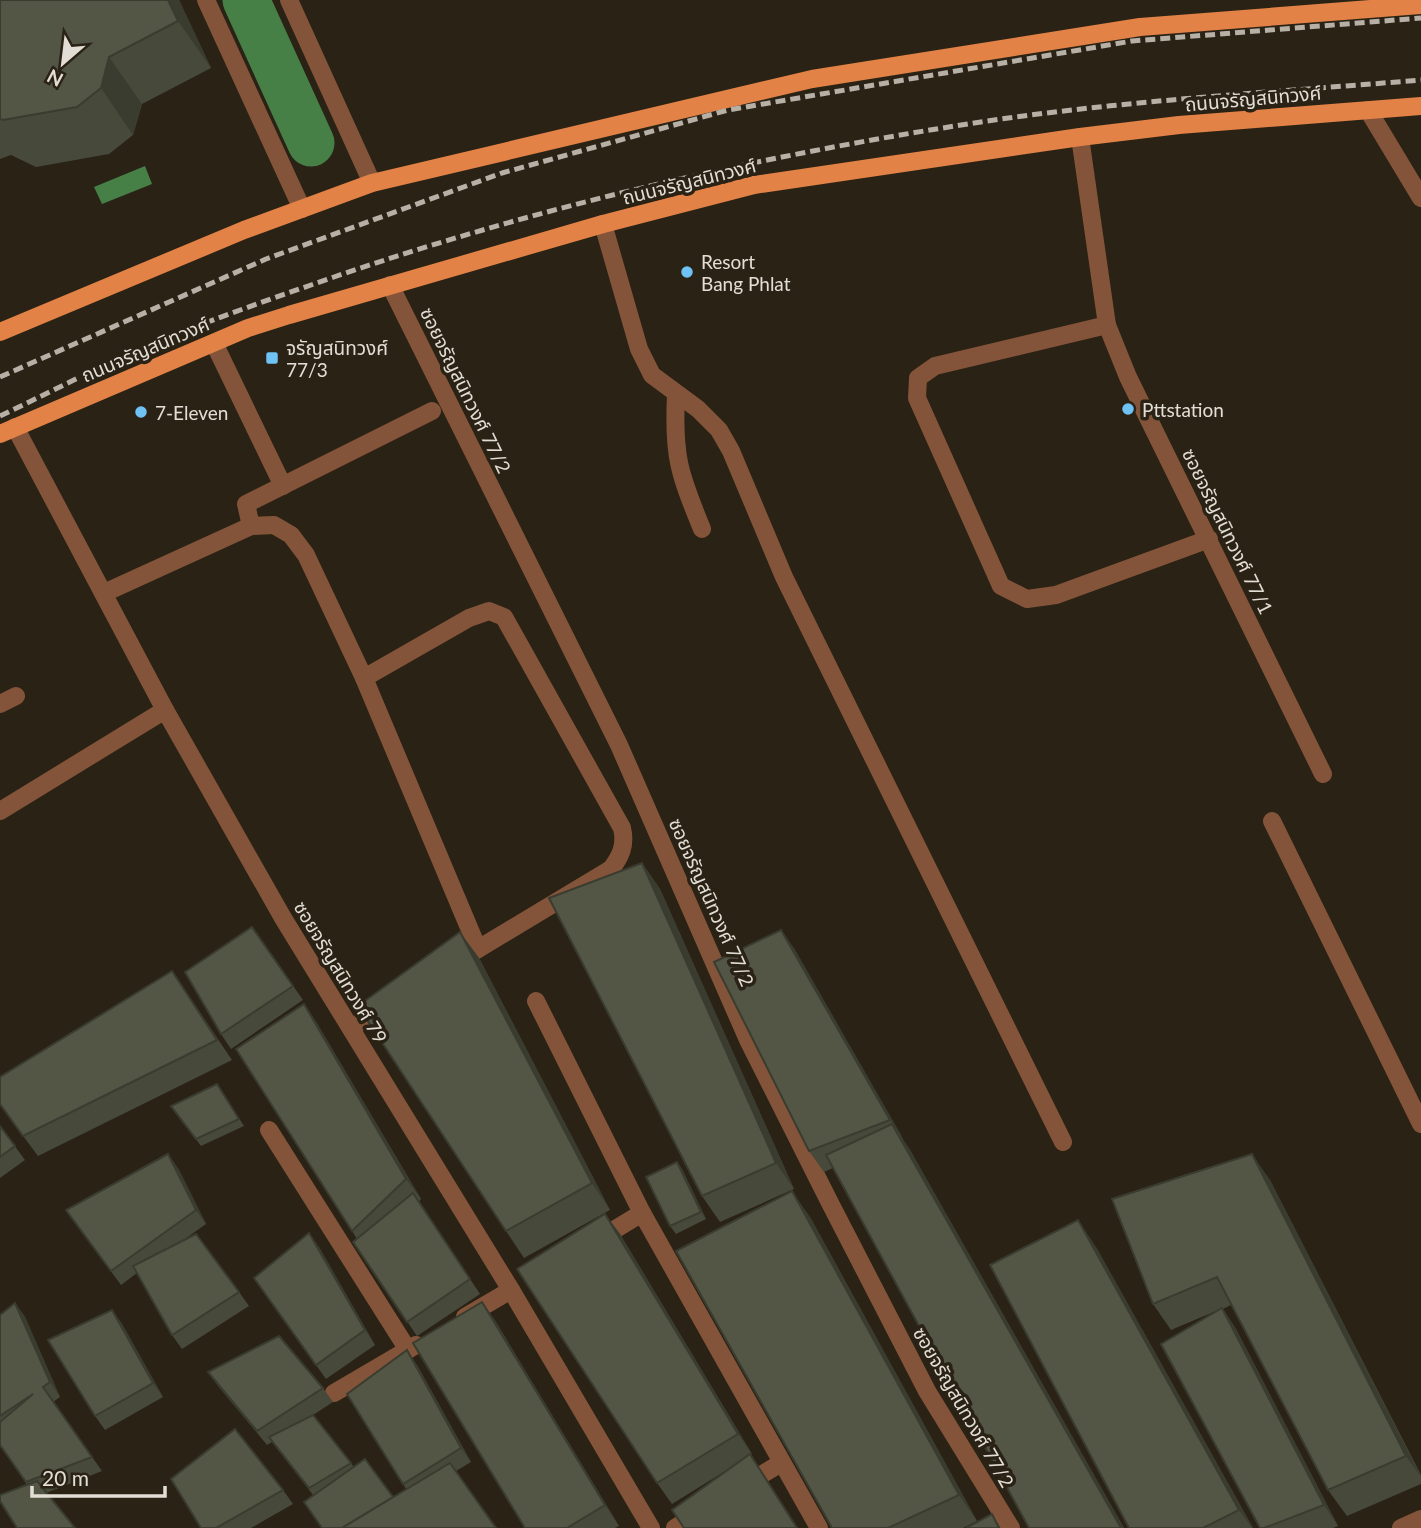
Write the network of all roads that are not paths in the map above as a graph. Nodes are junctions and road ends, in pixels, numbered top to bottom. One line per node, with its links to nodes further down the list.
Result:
1 (206, 0): 9 (street)
2 (289, 0): 7 (street)
3 (1421, 5): 7 (main road)
4 (1421, 106): 5 (main road, ถนนจรัญสนิทวงศ์)
5 (1368, 110): 6 (main road, ถนนจรัญสนิทวงศ์); 8 (street)
6 (1080, 136): 10 (main road, ถนนจรัญสนิทวงศ์); 12 (street, ซอยจรัญสนิทวงศ์ 77/1)
7 (372, 183): 9 (main road)
8 (1421, 198)
9 (302, 209): 13 (main road)
10 (603, 224): 11 (main road, ถนนจรัญสนิทวงศ์); 15 (street)
11 (390, 285): 14 (main road, ถนนจรัญสนิทวงศ์); 48 (street, ซอยจรัญสนิทวงศ์ 77/2)
12 (1107, 325): 21 (street, ซอยจรัญสนิทวงศ์ 77/1); 21 (street)
13 (1, 328)
14 (214, 343): 17 (main road, ถนนจรัญสนิทวงศ์); 18 (street)
15 (676, 395): 20 (street); 35 (street)
16 (432, 411): 18 (street)
17 (7, 430): 22 (street, ซอยจรัญสนิทวงศ์ 79)
18 (283, 486): 19 (street)
19 (251, 526): 22 (street); 23 (street)
20 (702, 529)
21 (1209, 539): 25 (street, ซอยจรัญสนิทวงศ์ 77/1)
22 (104, 593): 24 (street, ซอยจรัญสนิทวงศ์ 79)
23 (364, 678): 28 (street); 28 (street)
24 (165, 710): 26 (street); 32 (street, ซอยจรัญสนิทวงศ์ 79)
25 (1323, 774)
26 (0, 811)
27 (1272, 821): 33 (street)
28 (478, 949): 29 (street)
29 (443, 971)
30 (397, 999): 32 (street)
31 (536, 1001): 36 (street)
32 (351, 1028): 38 (street, ซอยจรัญสนิทวงศ์ 79)
33 (1421, 1124)
34 (269, 1130): 41 (street)
35 (1063, 1142)
36 (642, 1213): 37 (street); 43 (street)
37 (583, 1248)
38 (517, 1286): 39 (street); 45 (street, ซอยจรัญสนิทวงศ์ 79)
39 (453, 1324)
40 (430, 1337): 41 (street)
41 (408, 1350): 42 (street)
42 (334, 1393)
43 (781, 1463): 46 (street); 47 (street)
44 (1421, 1519): 49 (street)
45 (651, 1528)
46 (675, 1528)
47 (819, 1528)
48 (1012, 1528)
49 (1401, 1528)

